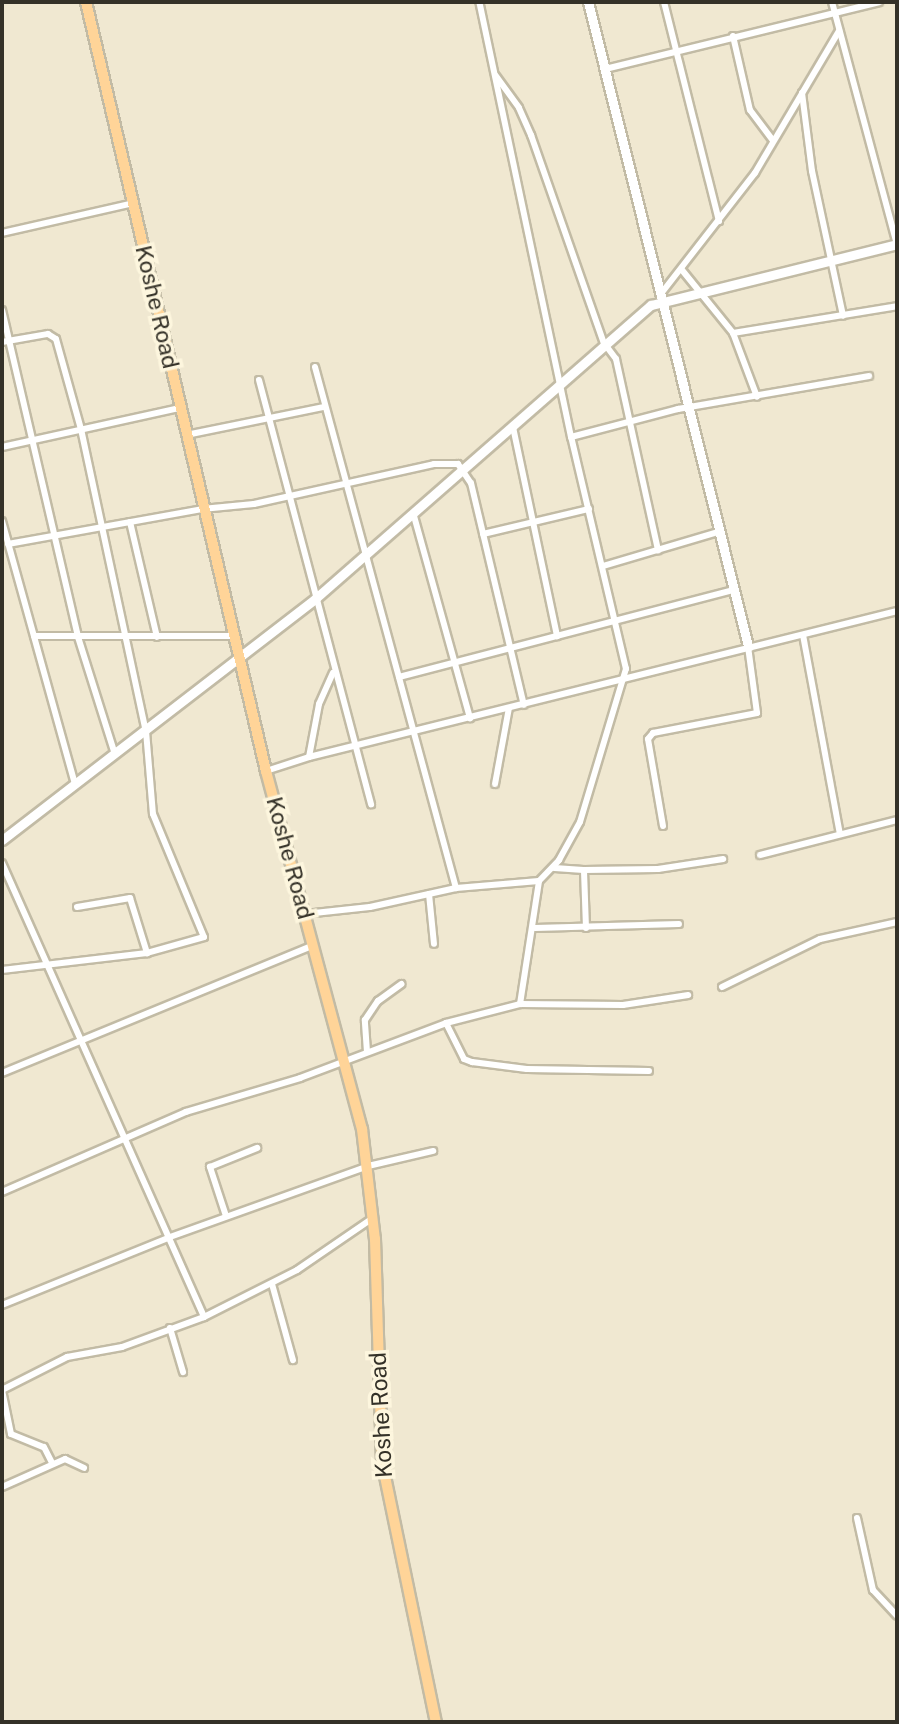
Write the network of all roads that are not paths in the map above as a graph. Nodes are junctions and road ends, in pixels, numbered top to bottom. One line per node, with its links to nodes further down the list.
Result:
1 (86, 2): 16 (main road, Koshe Road)
2 (479, 2): 13 (street)
3 (588, 2): 12 (street)
4 (664, 2): 11 (street)
5 (832, 2): 8 (street)
6 (879, 2): 7 (street)
7 (851, 5): 8 (street)
8 (834, 12): 9 (street); 10 (street)
9 (839, 31): 14 (street); 19 (street)
10 (733, 36): 11 (street); 15 (street)
11 (674, 49): 12 (street); 17 (street)
12 (605, 69): 23 (street)
13 (494, 73): 29 (street); 33 (street)
14 (802, 93): 15 (street); 20 (street)
15 (773, 140): 17 (street)
16 (134, 203): 18 (street); 36 (main road, Koshe Road)
17 (719, 221): 21 (street)
18 (2, 233)
19 (897, 244): 20 (street)
20 (832, 260): 22 (street); 26 (street)
21 (682, 270): 22 (street); 23 (street)
22 (699, 292): 23 (street); 27 (street)
23 (659, 299): 29 (street); 37 (street)
24 (897, 306): 26 (street)
25 (2, 310): 28 (street)
26 (843, 316): 27 (street)
27 (733, 333): 34 (street)
28 (5, 342): 41 (street); 44 (street)
29 (604, 343): 33 (street); 39 (street)
30 (315, 367): 35 (street)
31 (869, 376): 34 (street)
32 (259, 380): 38 (street)
33 (561, 380): 40 (street); 43 (street)
34 (757, 397): 37 (street)
35 (324, 407): 38 (street); 47 (street)
36 (179, 408): 41 (street); 42 (main road, Koshe Road)
37 (687, 410): 39 (street); 56 (street)
38 (268, 420): 42 (street); 48 (street)
39 (630, 422): 43 (street); 60 (street)
40 (513, 427): 46 (street); 54 (street)
41 (81, 429): 44 (street); 55 (street)
42 (186, 436): 49 (main road, Koshe Road)
43 (571, 437): 50 (street)
44 (32, 440): 45 (street); 57 (street)
45 (2, 447)
46 (465, 471): 47 (street); 51 (street); 58 (street)
47 (343, 483): 48 (street); 61 (street)
48 (287, 496): 49 (street); 64 (street)
49 (202, 509): 53 (street); 70 (main road, Koshe Road)
50 (589, 509): 54 (street); 62 (street)
51 (414, 516): 61 (street); 77 (street)
52 (2, 521): 59 (street)
53 (130, 522): 55 (street); 73 (street)
54 (534, 522): 58 (street); 71 (street)
55 (101, 527): 57 (street); 67 (street)
56 (718, 532): 60 (street); 63 (street)
57 (55, 534): 59 (street); 72 (street)
58 (484, 534): 75 (street)
59 (8, 544): 69 (street)
60 (658, 550): 62 (street)
61 (365, 557): 64 (street); 79 (street)
62 (603, 566): 66 (street)
63 (732, 590): 66 (street); 74 (street)
64 (316, 598): 76 (street); 78 (street)
65 (897, 611): 68 (street)
66 (616, 621): 71 (street); 80 (street)
67 (124, 635): 72 (street); 73 (street); 84 (street)
68 (803, 635): 74 (street); 95 (street)
69 (34, 636): 72 (street); 91 (street)
70 (234, 636): 73 (street); 76 (main road, Koshe Road)
71 (557, 636): 75 (street)
72 (78, 637): 87 (street)
73 (157, 637)
74 (748, 646): 80 (street); 94 (street)
75 (509, 648): 77 (street); 81 (street)
76 (239, 656): 84 (street); 89 (main road, Koshe Road)
77 (453, 662): 79 (street); 83 (street)
78 (333, 673): 86 (street); 88 (street)
79 (399, 677): 85 (street)
80 (624, 678): 81 (street); 100 (street)
81 (524, 705): 82 (street)
82 (509, 708): 83 (street); 90 (street)
83 (470, 718): 85 (street)
84 (146, 731): 87 (street); 113 (street)
85 (414, 733): 86 (street); 103 (street)
86 (354, 747): 88 (street); 92 (street)
87 (115, 754): 91 (street)
88 (309, 757): 89 (street)
89 (267, 771): 106 (main road, Koshe Road)
90 (495, 784)
91 (75, 785): 96 (street)
92 (371, 804)
93 (897, 820): 95 (street)
94 (663, 826)
95 (840, 834): 97 (street)
96 (2, 840)
97 (760, 855)
98 (723, 859): 101 (street)
99 (2, 863): 114 (street)
100 (554, 868): 101 (street); 102 (street)
101 (584, 870): 110 (street)
102 (539, 881): 103 (street); 109 (street)
103 (456, 888): 104 (street)
104 (429, 894): 106 (street); 111 (street)
105 (77, 907): 113 (street)
106 (305, 914): 112 (main road, Koshe Road)
107 (897, 922): 117 (street)
108 (679, 924): 110 (street)
109 (535, 928): 110 (street); 119 (street)
110 (586, 928)
111 (434, 944)
112 (314, 946): 121 (street); 123 (main road, Koshe Road)
113 (147, 953): 114 (street)
114 (48, 964): 115 (street); 121 (street)
115 (2, 970)
116 (401, 984): 122 (street)
117 (722, 987)
118 (688, 995): 119 (street)
119 (520, 1004): 120 (street)
120 (446, 1023): 122 (street); 124 (street)
121 (80, 1042): 125 (street); 126 (street)
122 (367, 1052): 123 (street)
123 (344, 1060): 126 (street); 129 (main road, Koshe Road)
124 (649, 1071)
125 (2, 1073)
126 (125, 1139): 130 (street); 133 (street)
127 (257, 1147): 131 (street)
128 (433, 1151): 129 (street)
129 (368, 1166): 131 (street); 132 (main road, Koshe Road)
130 (2, 1192)
131 (226, 1216): 133 (street)
132 (373, 1217): 134 (street); 146 (main road, Koshe Road)
133 (170, 1237): 135 (street); 136 (street)
134 (272, 1284): 136 (street); 138 (street)
135 (2, 1305)
136 (204, 1317): 137 (street)
137 (170, 1328): 139 (street); 140 (street)
138 (293, 1360)
139 (183, 1372)
140 (2, 1390): 141 (street)
141 (52, 1463): 142 (street); 143 (street)
142 (84, 1468)
143 (2, 1487)
144 (857, 1518): 145 (street)
145 (897, 1616)
146 (436, 1722)

